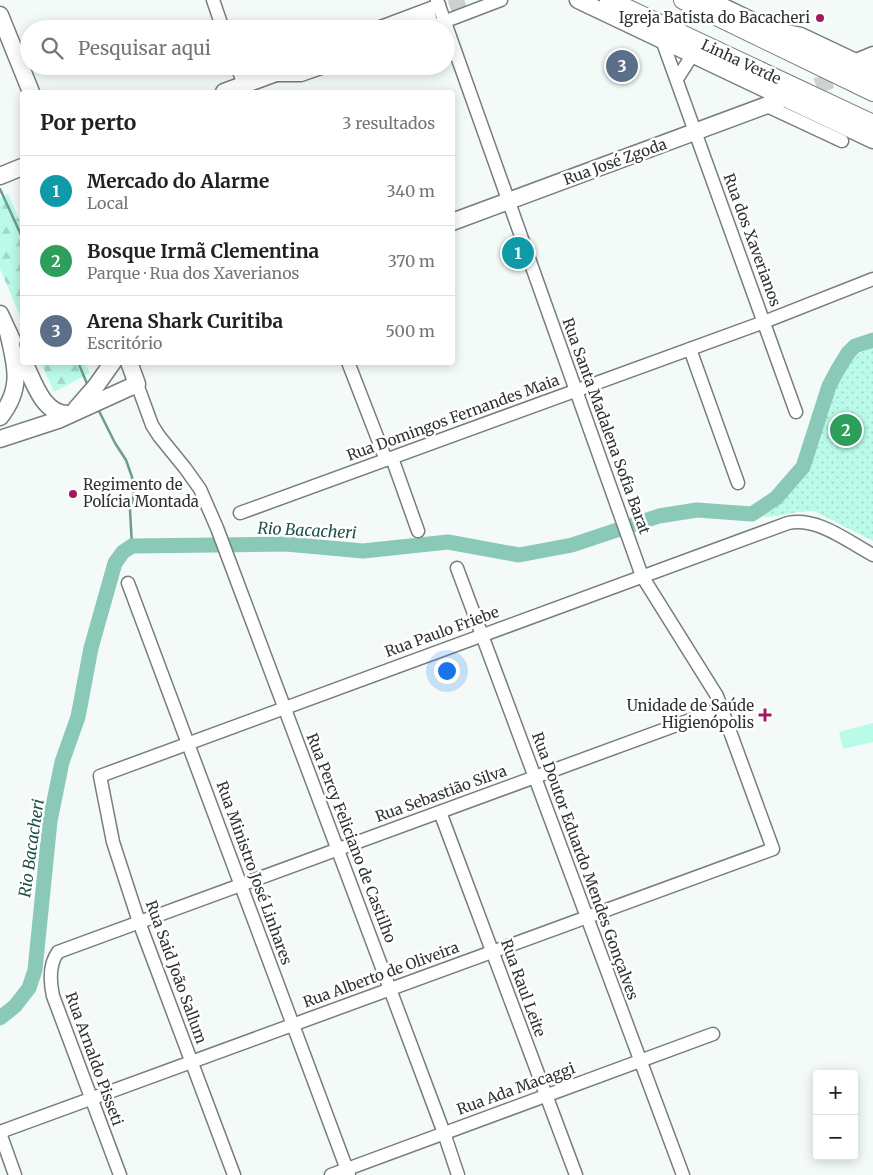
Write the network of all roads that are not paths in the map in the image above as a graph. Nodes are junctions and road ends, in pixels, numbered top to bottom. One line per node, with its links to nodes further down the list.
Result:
1 (213, 0): 9 (street)
2 (501, 0): 14 (street)
3 (578, 0): 16 (main road)
4 (609, 0): 31 (highway, Linha Verde)
5 (683, 0): 29 (highway, Linha Verde)
6 (709, 0): 15 (main road)
7 (432, 13): 10 (street); 11 (main road); 12 (street, Rua Santa Madalena Sofia Barat); 13 (street)
8 (0, 15): 20 (main road)
9 (220, 20)
10 (407, 20)
11 (416, 20)
12 (443, 20)
13 (443, 20)
14 (448, 20)
15 (763, 27): 18 (street); 21 (main road)
16 (662, 40): 19 (main road); 25 (street, Rua dos Xaverianos)
17 (455, 50): 37 (street, Rua Santa Madalena Sofia Barat)
18 (873, 53)
19 (693, 54): 25 (street); 33 (main road)
20 (20, 65)
21 (870, 70)
22 (24, 75): 27 (main road)
23 (240, 75): 26 (street)
24 (267, 75): 26 (main road)
25 (677, 79): 32 (street, Rua dos Xaverianos)
26 (244, 85): 28 (main road)
27 (30, 90)
28 (230, 90)
29 (873, 92)
30 (772, 104): 32 (main road, Rua José Zgoda); 34 (street)
31 (873, 124)
32 (696, 132): 37 (main road, Rua José Zgoda); 41 (street, Rua dos Xaverianos)
33 (873, 140)
34 (842, 141)
35 (20, 168): 36 (main road)
36 (1, 175)
37 (508, 201): 38 (main road, Rua José Zgoda); 50 (street, Rua Santa Madalena Sofia Barat)
38 (455, 221)
39 (873, 279): 41 (street, Rua Domingos Fernandes Maia)
40 (0, 314): 42 (main road)
41 (764, 322): 43 (street, Rua Domingos Fernandes Maia); 52 (street, Rua dos Xaverianos)
42 (8, 332): 44 (main road); 53 (main road)
43 (690, 349): 50 (street, Rua Domingos Fernandes Maia); 56 (street)
44 (20, 355)
45 (25, 365): 51 (main road)
46 (110, 365): 51 (main road)
47 (130, 365): 49 (main road)
48 (349, 365): 55 (street)
49 (137, 384): 51 (main road); 64 (street, Rua Percy Feliciano de Castilho)
50 (576, 391): 55 (street, Rua Domingos Fernandes Maia); 61 (street, Rua Santa Madalena Sofia Barat)
51 (85, 403): 54 (main road)
52 (796, 412)
53 (0, 418)
54 (0, 439)
55 (389, 459): 57 (street, Rua Domingos Fernandes Maia); 58 (street)
56 (738, 483)
57 (240, 513)
58 (418, 531)
59 (873, 555): 61 (street, Rua Paulo Friebe)
60 (457, 568): 63 (street, Rua Doutor Eduardo Mendes Gonçalves)
61 (642, 576): 63 (street, Rua Paulo Friebe); 65 (street, Rua Santa Madalena Sofia Barat)
62 (128, 583): 66 (street, Rua Ministro José Linhares)
63 (482, 635): 64 (street, Rua Paulo Friebe); 68 (street, Rua Doutor Eduardo Mendes Gonçalves)
64 (285, 708): 66 (street, Rua Paulo Friebe); 71 (street, Rua Percy Feliciano de Castilho)
65 (723, 708): 68 (street, Rua Sebastião Silva); 70 (street, Rua Santa Madalena Sofia Barat)
66 (188, 743): 67 (street, Rua Paulo Friebe); 72 (street, Rua Ministro José Linhares)
67 (100, 776): 74 (street, Rua Said João Sallum)
68 (535, 777): 69 (street, Rua Sebastião Silva); 73 (street, Rua Doutor Eduardo Mendes Gonçalves)
69 (440, 812): 71 (street, Rua Sebastião Silva); 76 (street, Rua Raul Leite)
70 (773, 849): 73 (street, Rua Alberto de Oliveira)
71 (338, 850): 72 (street, Rua Sebastião Silva); 77 (street, Rua Percy Feliciano de Castilho)
72 (241, 885): 74 (street, Rua Sebastião Silva); 78 (street, Rua Ministro José Linhares)
73 (587, 917): 76 (street, Rua Alberto de Oliveira); 80 (street, Rua Doutor Eduardo Mendes Gonçalves)
74 (139, 922): 75 (street, Rua Sebastião Silva); 81 (street, Rua Said João Sallum)
75 (58, 952): 83 (street, Rua Arnaldo Pisseti)
76 (492, 952): 77 (street, Rua Alberto de Oliveira); 82 (street, Rua Raul Leite)
77 (390, 989): 78 (street, Rua Alberto de Oliveira); 85 (street, Rua Percy Feliciano de Castilho)
78 (293, 1024): 81 (street, Rua Alberto de Oliveira); 86 (street, Rua Ministro José Linhares)
79 (713, 1034): 80 (street, Rua Ada Macaggi)
80 (640, 1061): 82 (street, Rua Ada Macaggi); 94 (street, Rua Doutor Eduardo Mendes Gonçalves)
81 (192, 1062): 83 (street, Rua Alberto de Oliveira); 89 (street, Rua Said João Sallum)
82 (546, 1096): 85 (street, Rua Ada Macaggi); 93 (street, Rua Raul Leite)
83 (92, 1098): 84 (street, Rua Alberto de Oliveira); 88 (street, Rua Arnaldo Pisseti)
84 (0, 1132): 87 (street)
85 (444, 1133): 86 (street, Rua Ada Macaggi); 91 (street, Rua Percy Feliciano de Castilho); 92 (street, Rua Percy Feliciano de Castilho)
86 (348, 1172): 90 (street, Rua Ada Macaggi)
87 (15, 1175)
88 (120, 1175)
89 (234, 1175)
90 (331, 1175)
91 (458, 1175)
92 (465, 1175)
93 (576, 1175)
94 (683, 1175)

